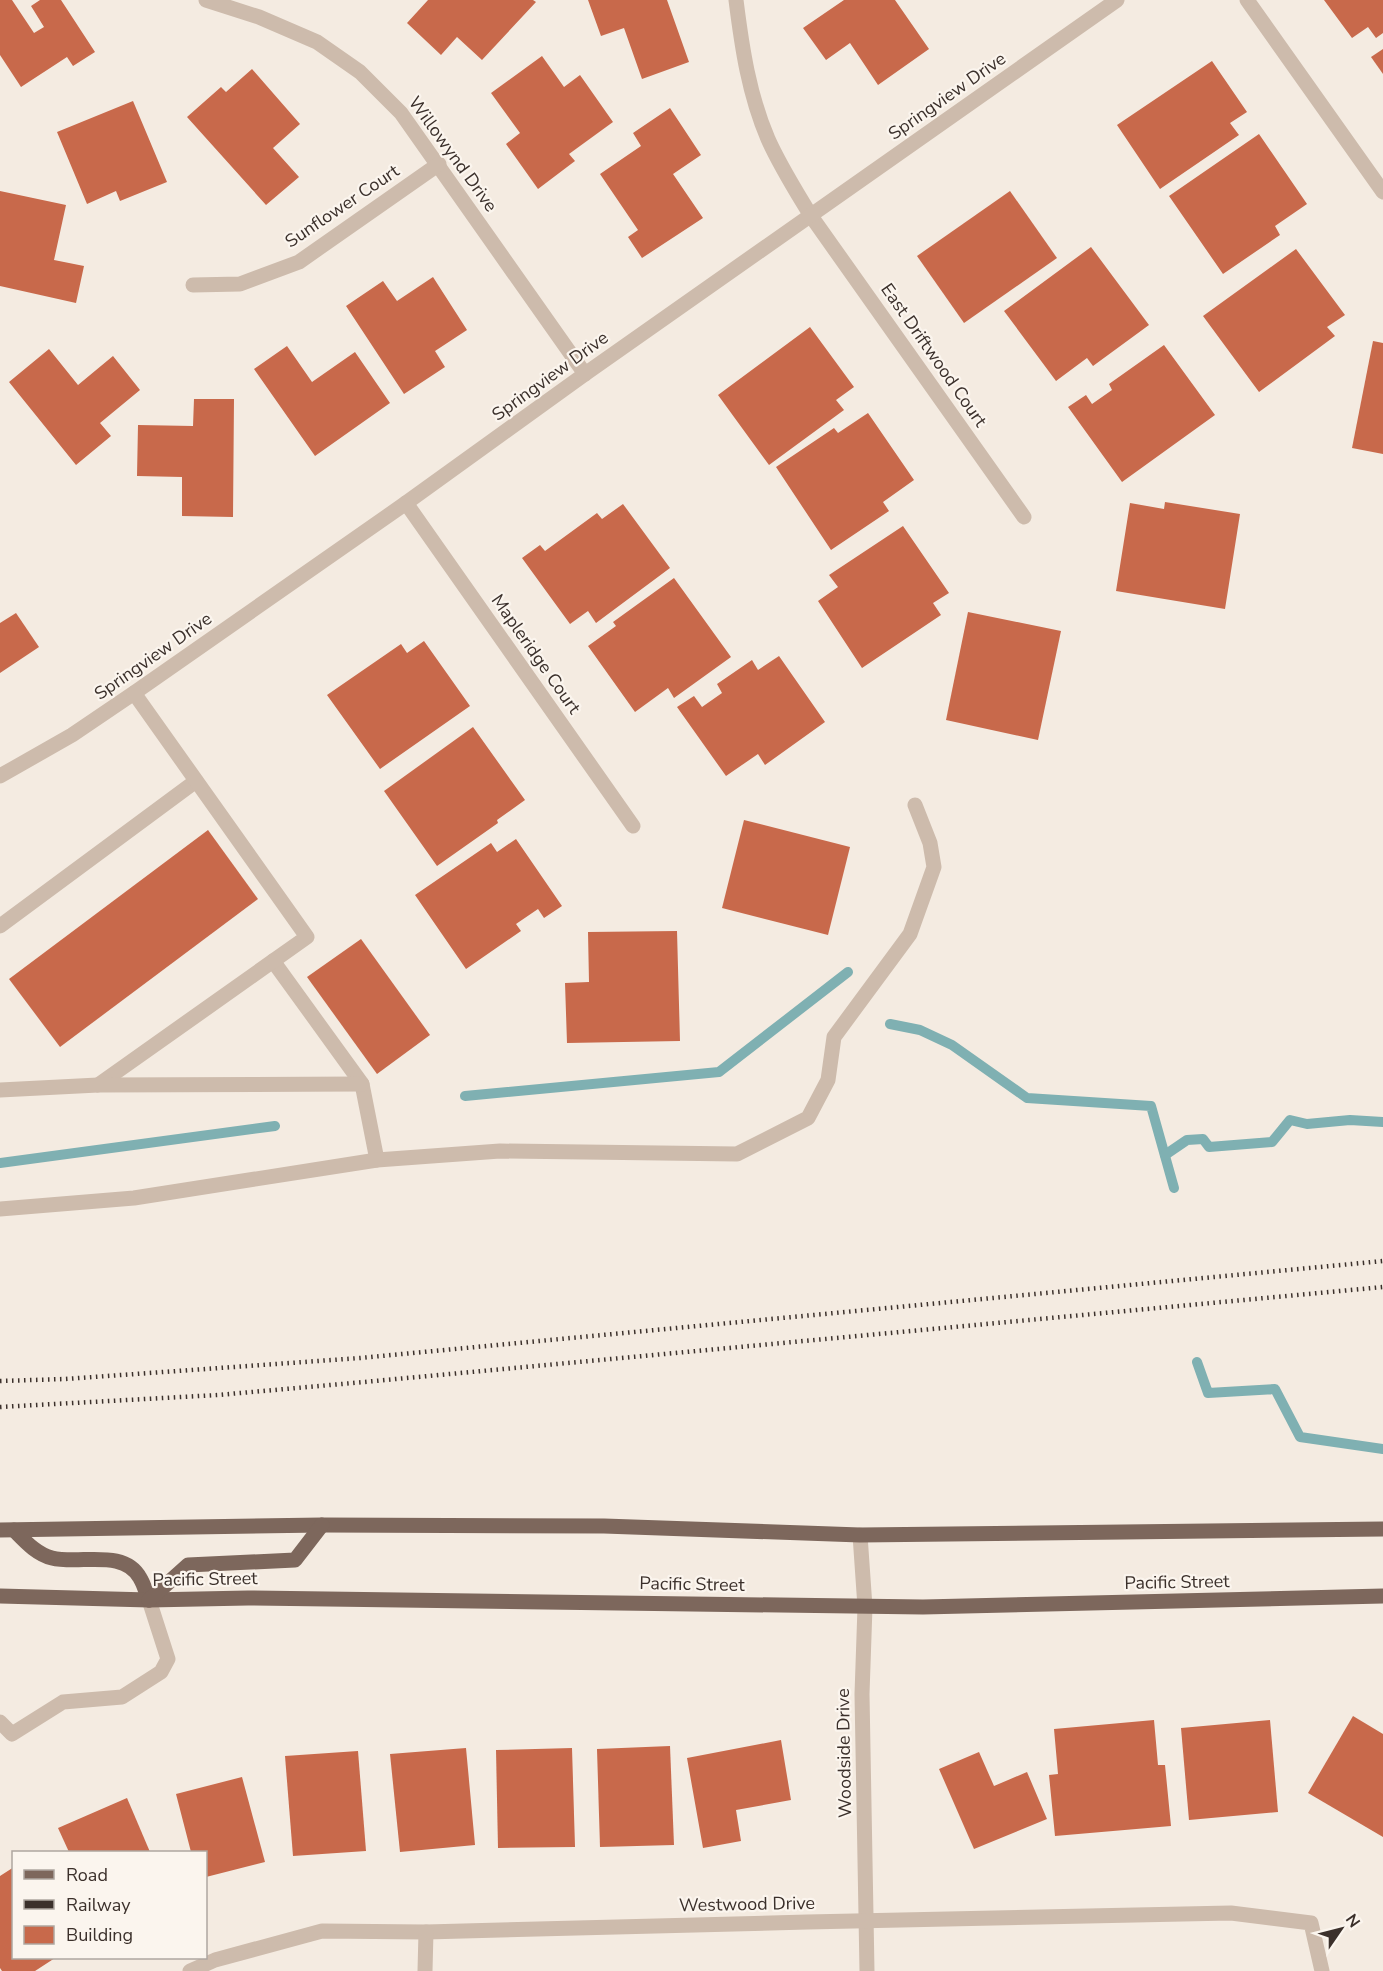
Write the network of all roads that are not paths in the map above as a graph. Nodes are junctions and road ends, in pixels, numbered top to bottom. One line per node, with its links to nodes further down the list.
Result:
1 (206, 0): 5 (street, Willowynd Drive)
2 (736, 0): 7 (street, East Driftwood Court)
3 (1117, 0): 7 (street, Springview Drive)
4 (1247, 0): 6 (street)
5 (439, 164): 8 (street, Sunflower Court); 9 (street, Willowynd Drive)
6 (1383, 192)
7 (811, 216): 9 (street, Springview Drive); 11 (street, East Driftwood Court)
8 (193, 285)
9 (585, 375): 10 (street, Springview Drive)
10 (406, 503): 12 (street, Springview Drive); 16 (street, Mapleridge Court)
11 (1024, 517)
12 (134, 693): 13 (street, Springview Drive); 14 (street)
13 (0, 776)
14 (196, 781): 17 (street); 18 (street)
15 (915, 805): 22 (street)
16 (633, 826)
17 (0, 926)
18 (273, 961): 19 (street); 20 (street)
19 (362, 1084): 20 (street); 22 (street)
20 (98, 1085): 21 (street)
21 (0, 1090)
22 (377, 1160): 23 (street)
23 (0, 1209)
24 (322, 1525): 26 (main road); 27 (main road); 30 (main road)
25 (1383, 1529): 27 (main road)
26 (7, 1530): 30 (main road)
27 (860, 1534): 31 (street, Woodside Drive)
28 (0, 1596): 30 (main road, Pacific Street)
29 (1383, 1596): 31 (main road, Pacific Street)
30 (149, 1600): 31 (main road, Pacific Street); 32 (street)
31 (865, 1606): 33 (street, Woodside Drive)
32 (0, 1722)
33 (866, 1921): 34 (street, Westwood Drive); 37 (street, Woodside Drive); 38 (street, Westwood Drive)
34 (426, 1932): 35 (street, Westwood Drive); 36 (street)
35 (190, 1971)
36 (425, 1971)
37 (867, 1971)
38 (1322, 1971)

